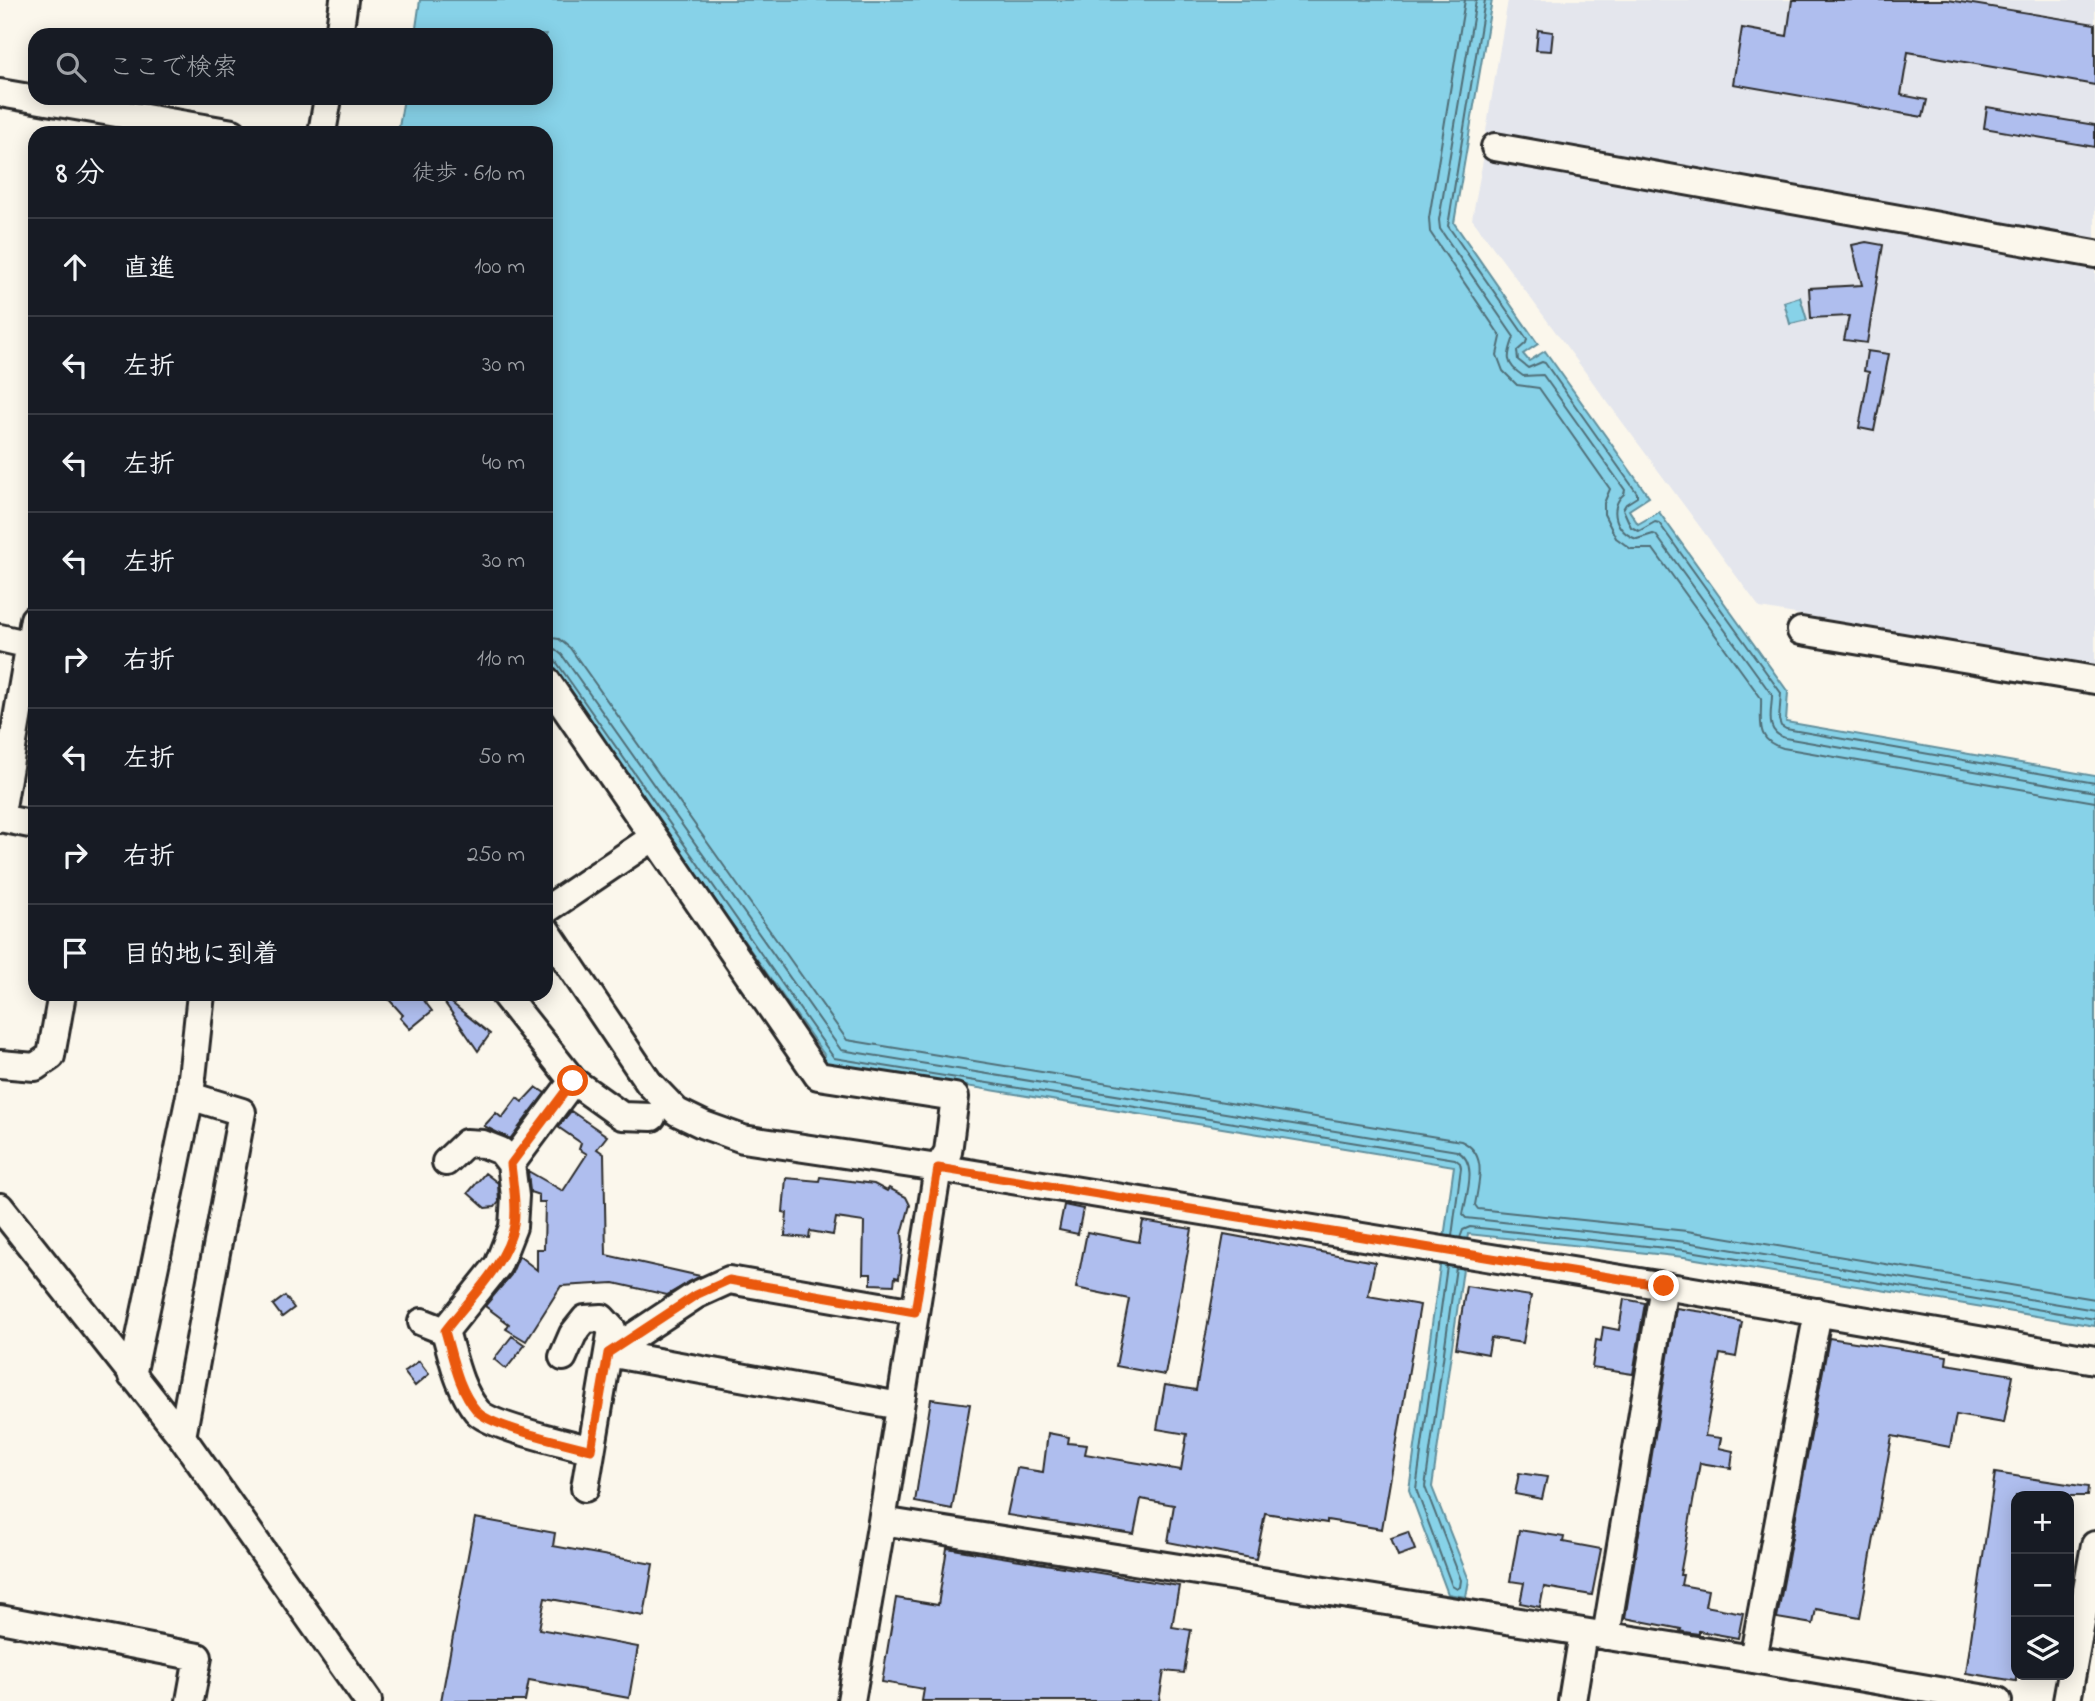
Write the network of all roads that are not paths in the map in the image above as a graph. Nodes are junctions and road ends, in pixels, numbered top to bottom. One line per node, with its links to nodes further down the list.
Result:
1 (344, 0): 2 (street)
2 (340, 28)
3 (0, 93): 4 (street)
4 (28, 98)
5 (70, 105): 7 (street)
6 (327, 105): 8 (street)
7 (192, 126)
8 (323, 126)
9 (1496, 147): 10 (street)
10 (2095, 254)
11 (1801, 631): 15 (street)
12 (0, 638): 13 (street)
13 (28, 645)
14 (28, 668): 17 (street)
15 (2095, 680)
16 (553, 690): 19 (street)
17 (0, 818): 18 (street)
18 (28, 824)
19 (654, 838): 20 (street); 31 (street)
20 (553, 905)
21 (553, 940): 31 (street)
22 (61, 1001): 25 (street)
23 (200, 1001): 27 (street)
24 (510, 1001): 26 (street)
25 (0, 1064)
26 (573, 1081): 28 (street); 30 (street)
27 (190, 1096): 39 (street); 41 (street)
28 (652, 1117)
29 (446, 1162): 30 (street)
30 (511, 1164): 42 (street)
31 (938, 1168): 33 (street); 34 (street)
32 (0, 1207): 39 (street)
33 (1664, 1286): 35 (street); 47 (street)
34 (915, 1312): 36 (street); 40 (street)
35 (1818, 1312): 38 (street); 48 (street)
36 (608, 1353): 37 (street); 40 (street); 42 (street)
37 (563, 1357)
38 (2095, 1360)
39 (132, 1376): 41 (street)
40 (901, 1406): 44 (street)
41 (182, 1437): 50 (street)
42 (591, 1450): 43 (street)
43 (584, 1488)
44 (882, 1521): 47 (street); 51 (street)
45 (2095, 1545): 54 (street)
46 (0, 1619): 49 (street)
47 (1595, 1634): 48 (street); 52 (street)
48 (1753, 1659): 53 (street)
49 (190, 1701)
50 (368, 1701)
51 (851, 1701)
52 (1572, 1701)
53 (1998, 1701)
54 (2067, 1701)

